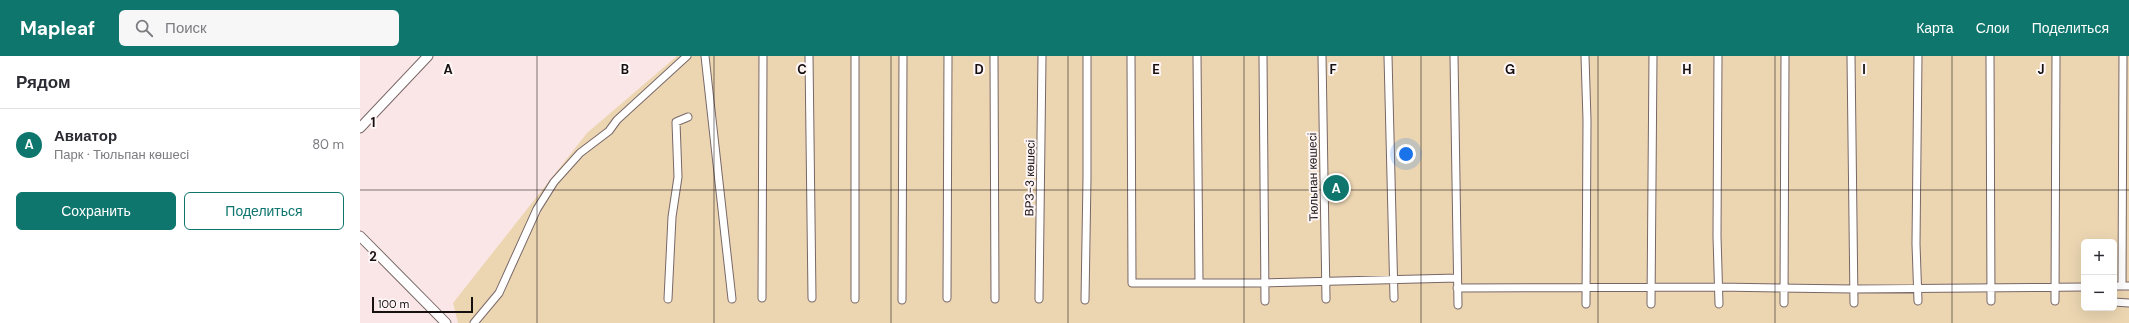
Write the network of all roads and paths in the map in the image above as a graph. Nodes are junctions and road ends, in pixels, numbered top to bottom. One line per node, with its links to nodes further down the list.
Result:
1 (428, 56): 28 (street)
2 (687, 56): 71 (street)
3 (705, 56): 51 (street)
4 (763, 56): 46 (street)
5 (809, 56): 47 (street)
6 (855, 56): 54 (street)
7 (903, 56): 55 (street)
8 (948, 56): 48 (street)
9 (994, 56): 52 (street)
10 (1042, 56): 56 (street, ВРЗ-3 көшесі)
11 (1087, 56): 57 (street)
12 (1131, 56): 33 (street)
13 (1197, 56): 33 (street)
14 (1263, 56): 34 (street)
15 (1322, 56): 32 (street, Тюльпан көшесі)
16 (1388, 56): 31 (street)
17 (1454, 56): 30 (street)
18 (1585, 56): 36 (street)
19 (1652, 56): 42 (street)
20 (1718, 56): 37 (street)
21 (1785, 56): 43 (street)
22 (1851, 56): 45 (street)
23 (1918, 56): 44 (street)
24 (1990, 56): 38 (street)
25 (2056, 56): 39 (street)
26 (2123, 56): 35 (street)
27 (688, 117): 50 (street)
28 (360, 128)
29 (360, 236): 70 (street)
30 (1457, 278): 31 (street); 41 (street)
31 (1393, 279): 32 (street); 49 (street)
32 (1325, 280): 34 (street); 53 (street, Тюльпан көшесі)
33 (1199, 282): 34 (street)
34 (1264, 283): 58 (street)
35 (2126, 286)
36 (1585, 287): 41 (street); 42 (street); 66 (street)
37 (1718, 287): 42 (street); 43 (street); 68 (street)
38 (1991, 287): 39 (street); 44 (street); 60 (street)
39 (2055, 287): 40 (street); 61 (street)
40 (2081, 287)
41 (1457, 288): 69 (street)
42 (1651, 288): 67 (street)
43 (1784, 288): 45 (street); 63 (street)
44 (1919, 288): 45 (street); 59 (street)
45 (1853, 289): 64 (street)
46 (762, 298)
47 (812, 298)
48 (948, 298)
49 (1394, 298)
50 (668, 299)
51 (732, 299)
52 (995, 299)
53 (1326, 299)
54 (855, 300)
55 (902, 300)
56 (1039, 300)
57 (1085, 300)
58 (1265, 301)
59 (1918, 301)
60 (1991, 301)
61 (2055, 301)
62 (2117, 302): 65 (street)
63 (1784, 303)
64 (1854, 303)
65 (2129, 303)
66 (1586, 304)
67 (1651, 304)
68 (1719, 304)
69 (1458, 305)
70 (446, 323)
71 (474, 323)

